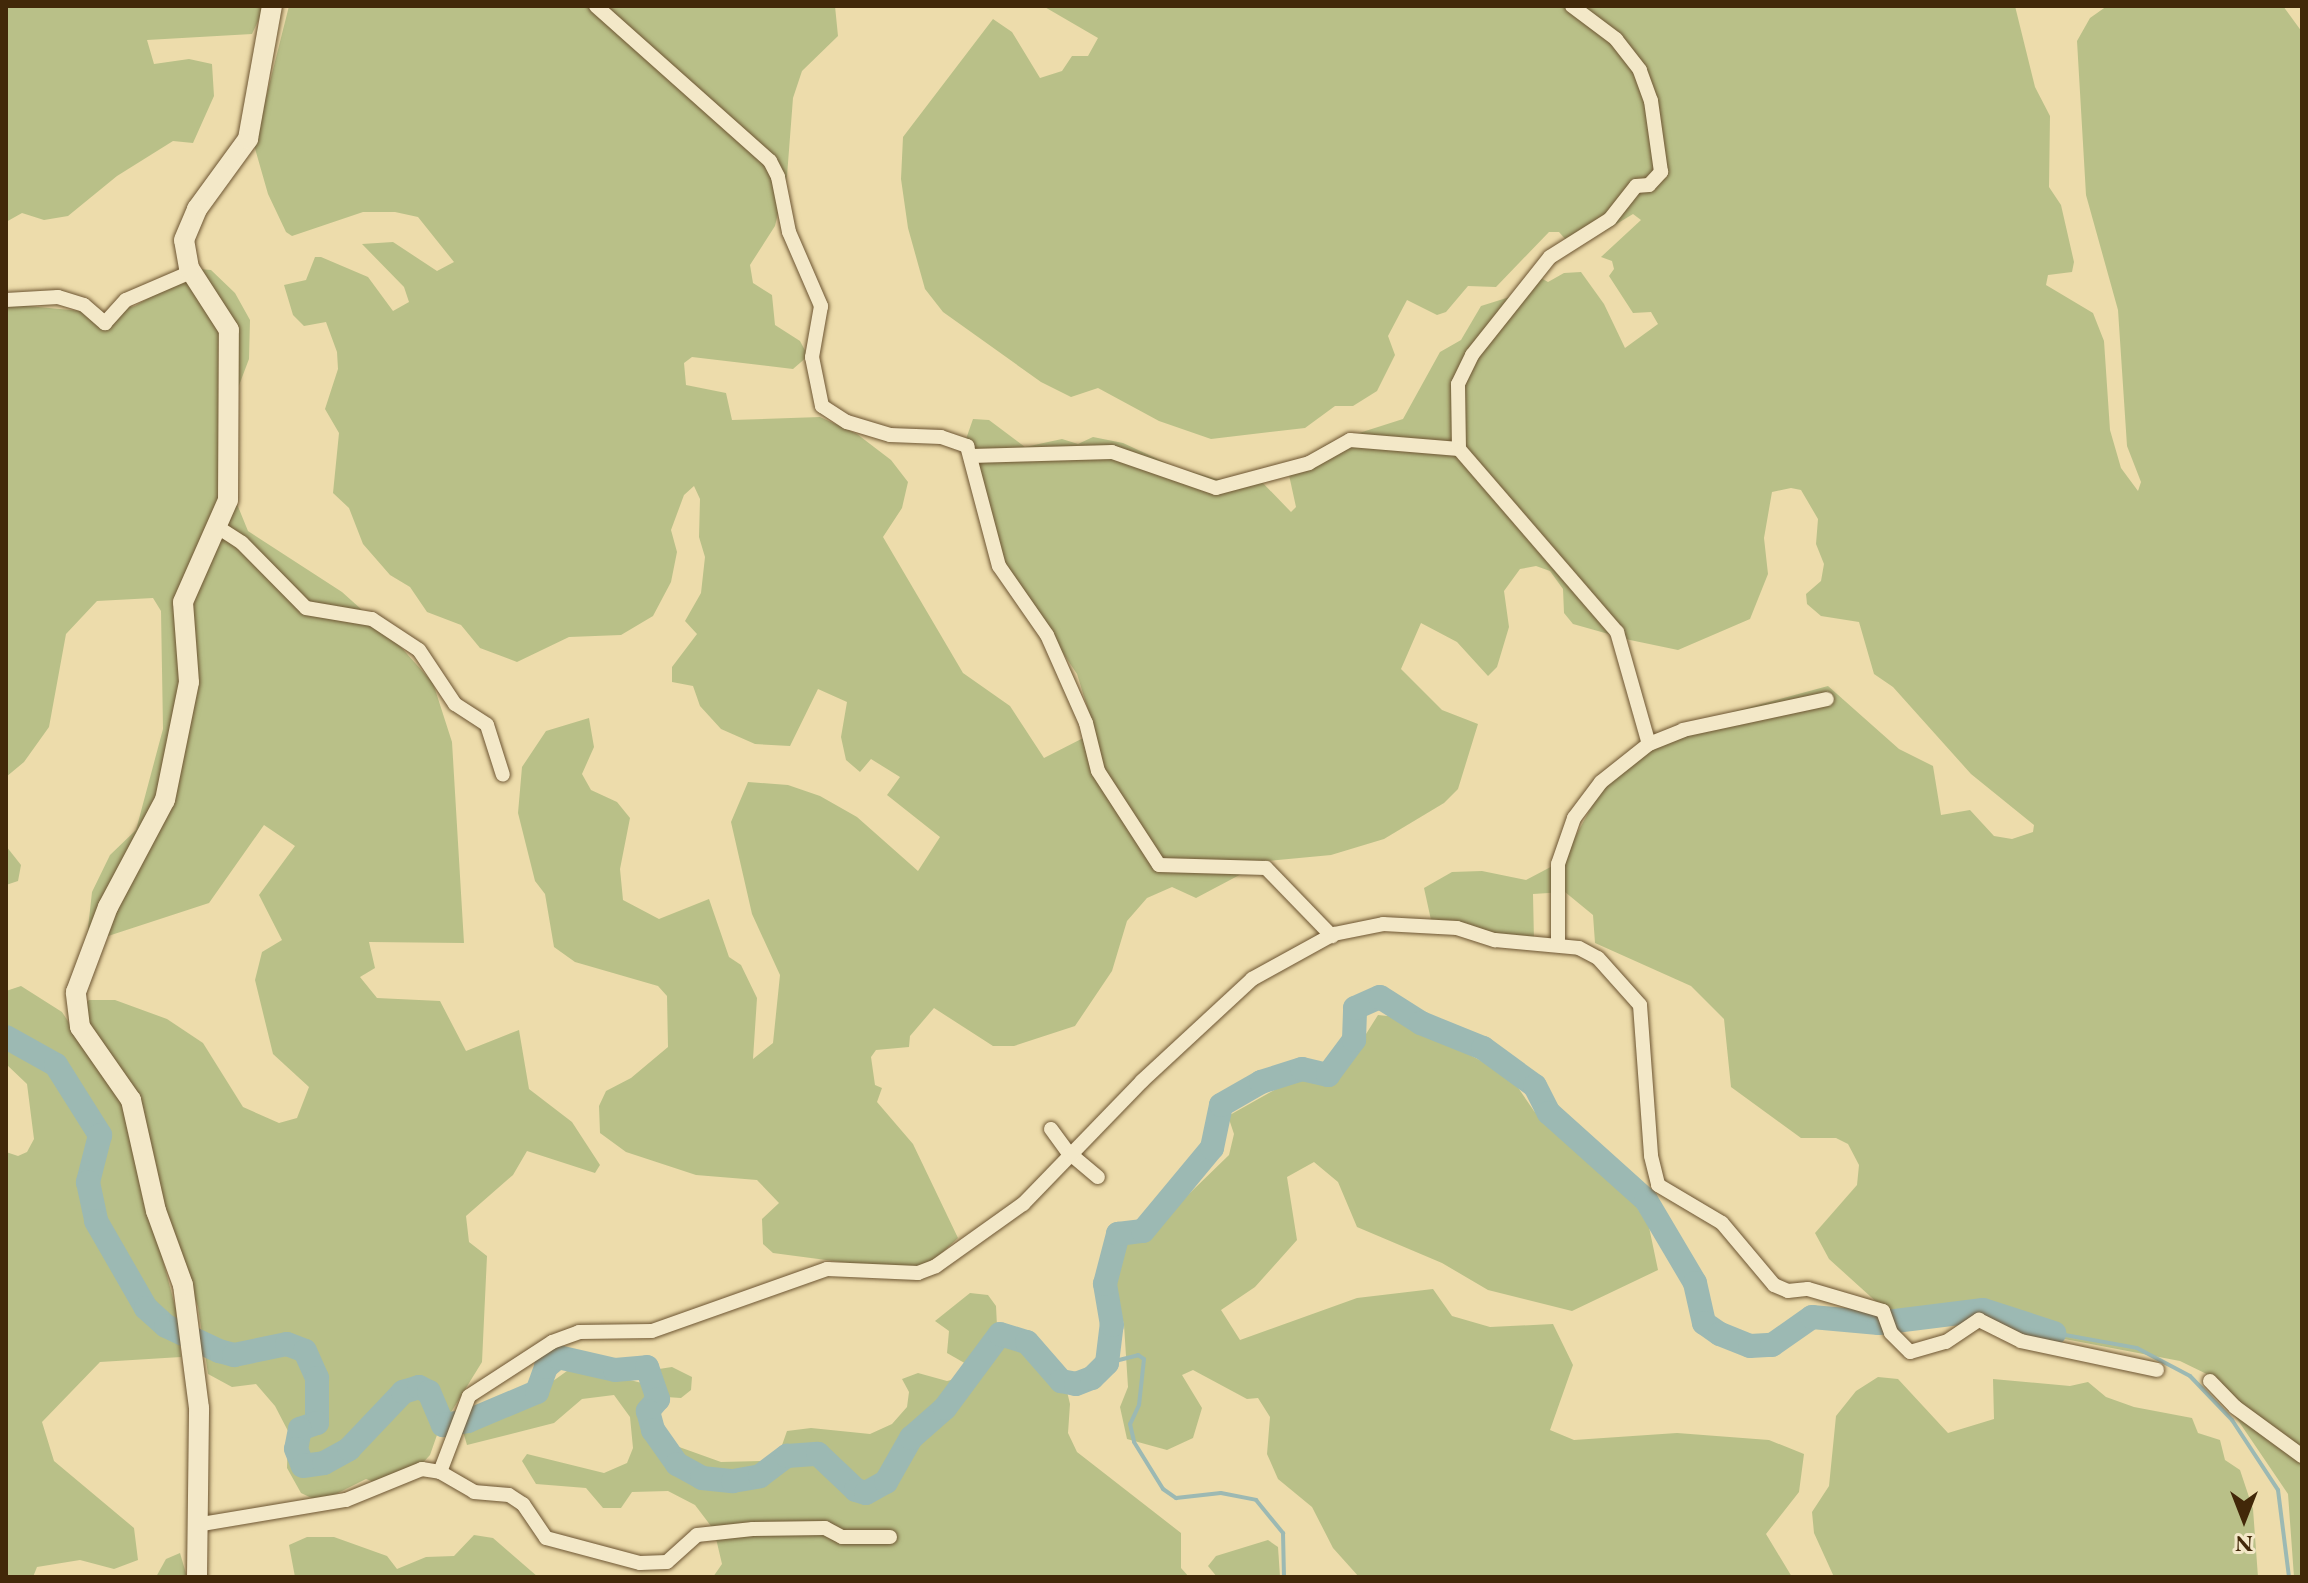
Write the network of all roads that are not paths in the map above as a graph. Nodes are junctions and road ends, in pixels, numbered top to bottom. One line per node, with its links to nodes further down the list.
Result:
1 (272, 6): 4 (street)
2 (596, 6): 7 (street)
3 (1572, 6): 6 (street)
4 (191, 272): 5 (street); 8 (street)
5 (6, 300)
6 (1459, 449): 7 (street); 10 (street)
7 (971, 456): 12 (street)
8 (219, 528): 11 (street); 21 (street)
9 (1827, 699): 10 (street)
10 (1649, 744): 13 (street)
11 (503, 775)
12 (1332, 936): 13 (street); 15 (street)
13 (1558, 945): 17 (street)
14 (1051, 1129): 15 (street)
15 (1072, 1156): 16 (street); 20 (street)
16 (1098, 1177)
17 (2157, 1370)
18 (2210, 1381): 19 (street)
19 (2302, 1456)
20 (440, 1472): 21 (street); 22 (street)
21 (196, 1525): 23 (street)
22 (890, 1537)
23 (197, 1577)

